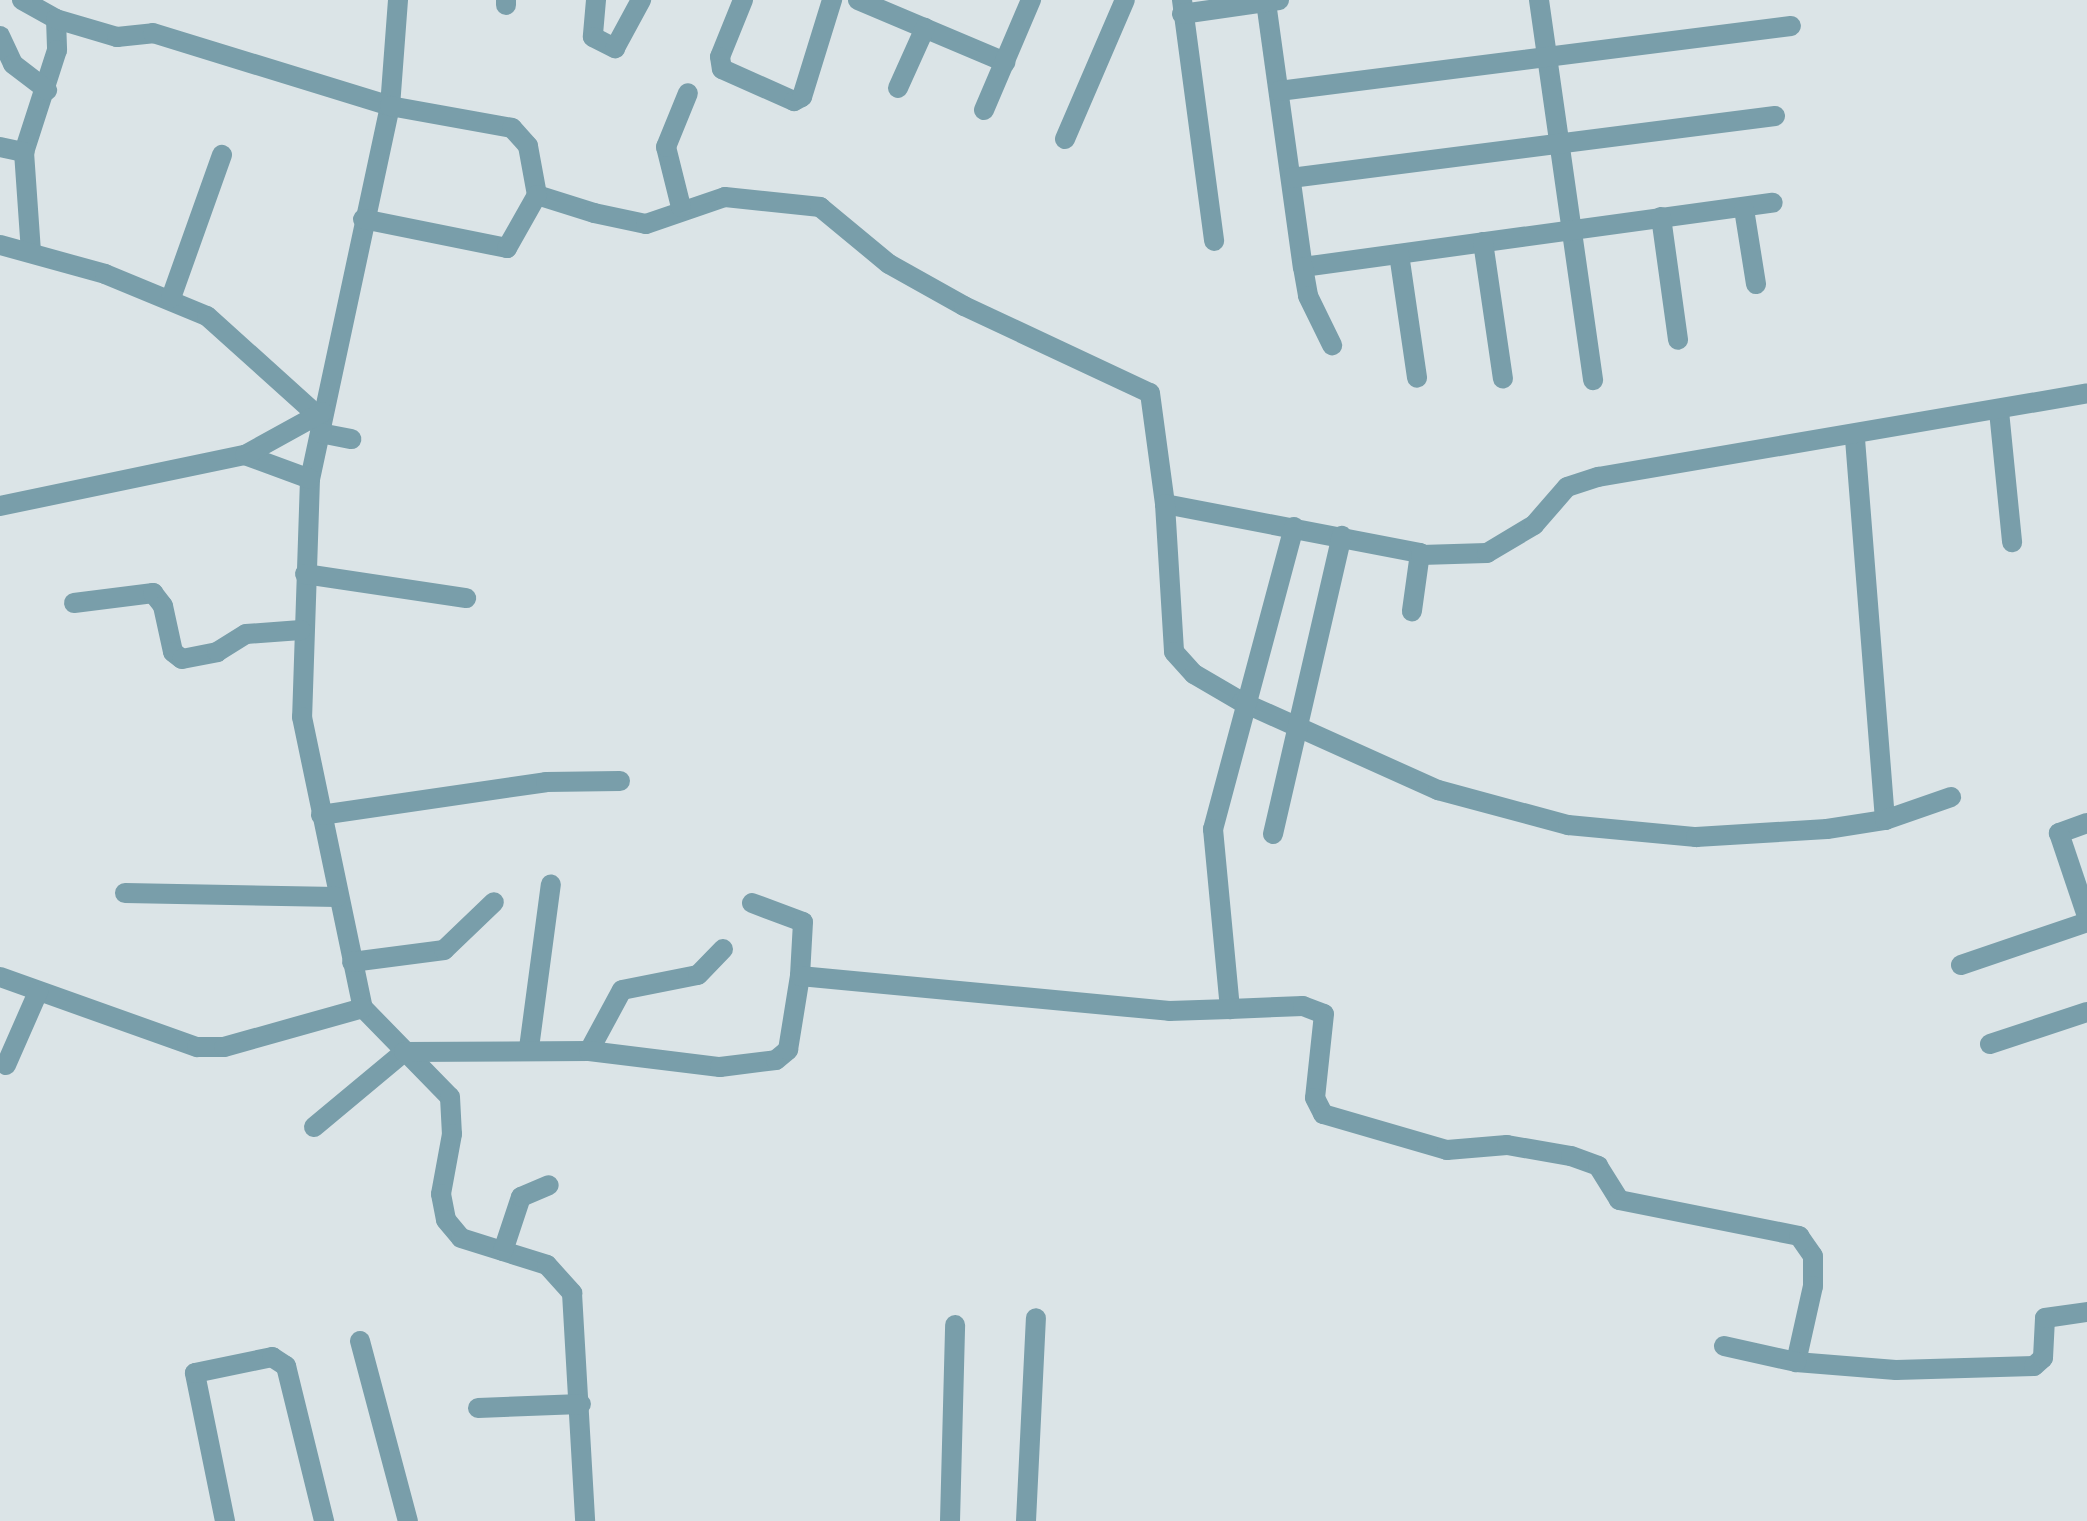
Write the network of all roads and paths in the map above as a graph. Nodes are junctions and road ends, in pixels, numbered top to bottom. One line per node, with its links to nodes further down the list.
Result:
1 (22, 0): 13 (street)
2 (398, 0): 23 (street)
3 (596, 0): 4 (street)
4 (641, 0)
5 (743, 0): 6 (street)
6 (832, 0)
7 (858, 0): 15 (street)
8 (1031, 0): 18 (street)
9 (1125, 0): 26 (street)
10 (1539, 0): 17 (street)
11 (1272, 1): 12 (street); 21 (street)
12 (1182, 7): 39 (street)
13 (56, 19): 20 (street); 23 (street)
14 (1792, 26): 17 (street)
15 (925, 28): 18 (street); 19 (street)
16 (0, 36): 20 (street)
17 (1546, 60): 21 (street); 27 (street)
18 (1004, 62): 24 (street)
19 (898, 88)
20 (47, 90): 29 (street)
21 (1279, 91): 31 (street)
22 (688, 93): 34 (street)
23 (390, 106): 32 (street); 37 (street)
24 (984, 110)
25 (1774, 116): 27 (street)
26 (1065, 138)
27 (1558, 145): 31 (street); 38 (street)
28 (0, 147): 29 (street)
29 (24, 152): 42 (street)
30 (222, 155): 46 (street)
31 (1290, 178): 44 (street)
32 (537, 195): 34 (street); 37 (street)
33 (1773, 203): 35 (street)
34 (681, 207): 59 (street)
35 (1744, 208): 36 (street); 45 (street)
36 (1661, 217): 38 (street); 47 (street)
37 (363, 219): 54 (street)
38 (1569, 230): 40 (street); 51 (street)
39 (1214, 240)
40 (1483, 242): 43 (street); 50 (street)
41 (0, 245): 42 (street)
42 (31, 253): 46 (street)
43 (1399, 254): 44 (street); 49 (street)
44 (1303, 267): 48 (street)
45 (1756, 284)
46 (171, 298): 54 (street)
47 (1678, 340)
48 (1332, 345)
49 (1417, 378)
50 (1503, 378)
51 (1593, 380)
52 (2087, 393): 53 (street)
53 (1999, 411): 55 (street); 63 (street)
54 (319, 420): 56 (street); 57 (street); 58 (street)
55 (1855, 435): 64 (street); 75 (street)
56 (351, 440)
57 (245, 455): 58 (street); 60 (street)
58 (310, 479): 65 (street)
59 (1165, 504): 61 (street); 70 (street)
60 (0, 506)
61 (1294, 527): 62 (street); 70 (street)
62 (1342, 536): 64 (street); 71 (street)
63 (2012, 542)
64 (1421, 555): 68 (street)
65 (305, 574): 66 (street); 69 (street)
66 (466, 598)
67 (74, 603): 69 (street)
68 (1412, 611)
69 (300, 630): 74 (street)
70 (1242, 702): 71 (street); 91 (street)
71 (1296, 728): 75 (street); 77 (street)
72 (620, 781): 74 (street)
73 (1951, 797): 75 (street)
74 (321, 815): 80 (street)
75 (1886, 820)
76 (2087, 824): 83 (street)
77 (1273, 834)
78 (551, 884): 94 (street)
79 (125, 893): 80 (street)
80 (337, 896): 85 (street)
81 (494, 902): 85 (street)
82 (752, 903): 87 (street)
83 (2087, 919): 86 (street)
84 (724, 949): 95 (street)
85 (352, 962): 90 (street)
86 (1961, 965)
87 (800, 976): 91 (street); 95 (street)
88 (0, 977): 89 (street)
89 (38, 992): 90 (street); 97 (street)
90 (363, 1008): 96 (street)
91 (1230, 1009): 106 (street)
92 (2087, 1012): 93 (street)
93 (1990, 1044)
94 (529, 1048): 95 (street); 96 (street)
95 (589, 1051)
96 (404, 1052): 98 (street); 100 (street)
97 (6, 1064)
98 (314, 1127)
99 (549, 1185): 100 (street)
100 (503, 1252): 107 (street)
101 (2087, 1312): 106 (street)
102 (1036, 1318): 114 (street)
103 (956, 1325): 113 (street)
104 (360, 1341): 111 (street)
105 (1724, 1346): 106 (street)
106 (1796, 1362)
107 (581, 1404): 108 (street); 112 (street)
108 (478, 1408)
109 (225, 1521): 110 (street)
110 (324, 1521)
111 (408, 1521)
112 (585, 1521)
113 (950, 1521)
114 (1026, 1521)

